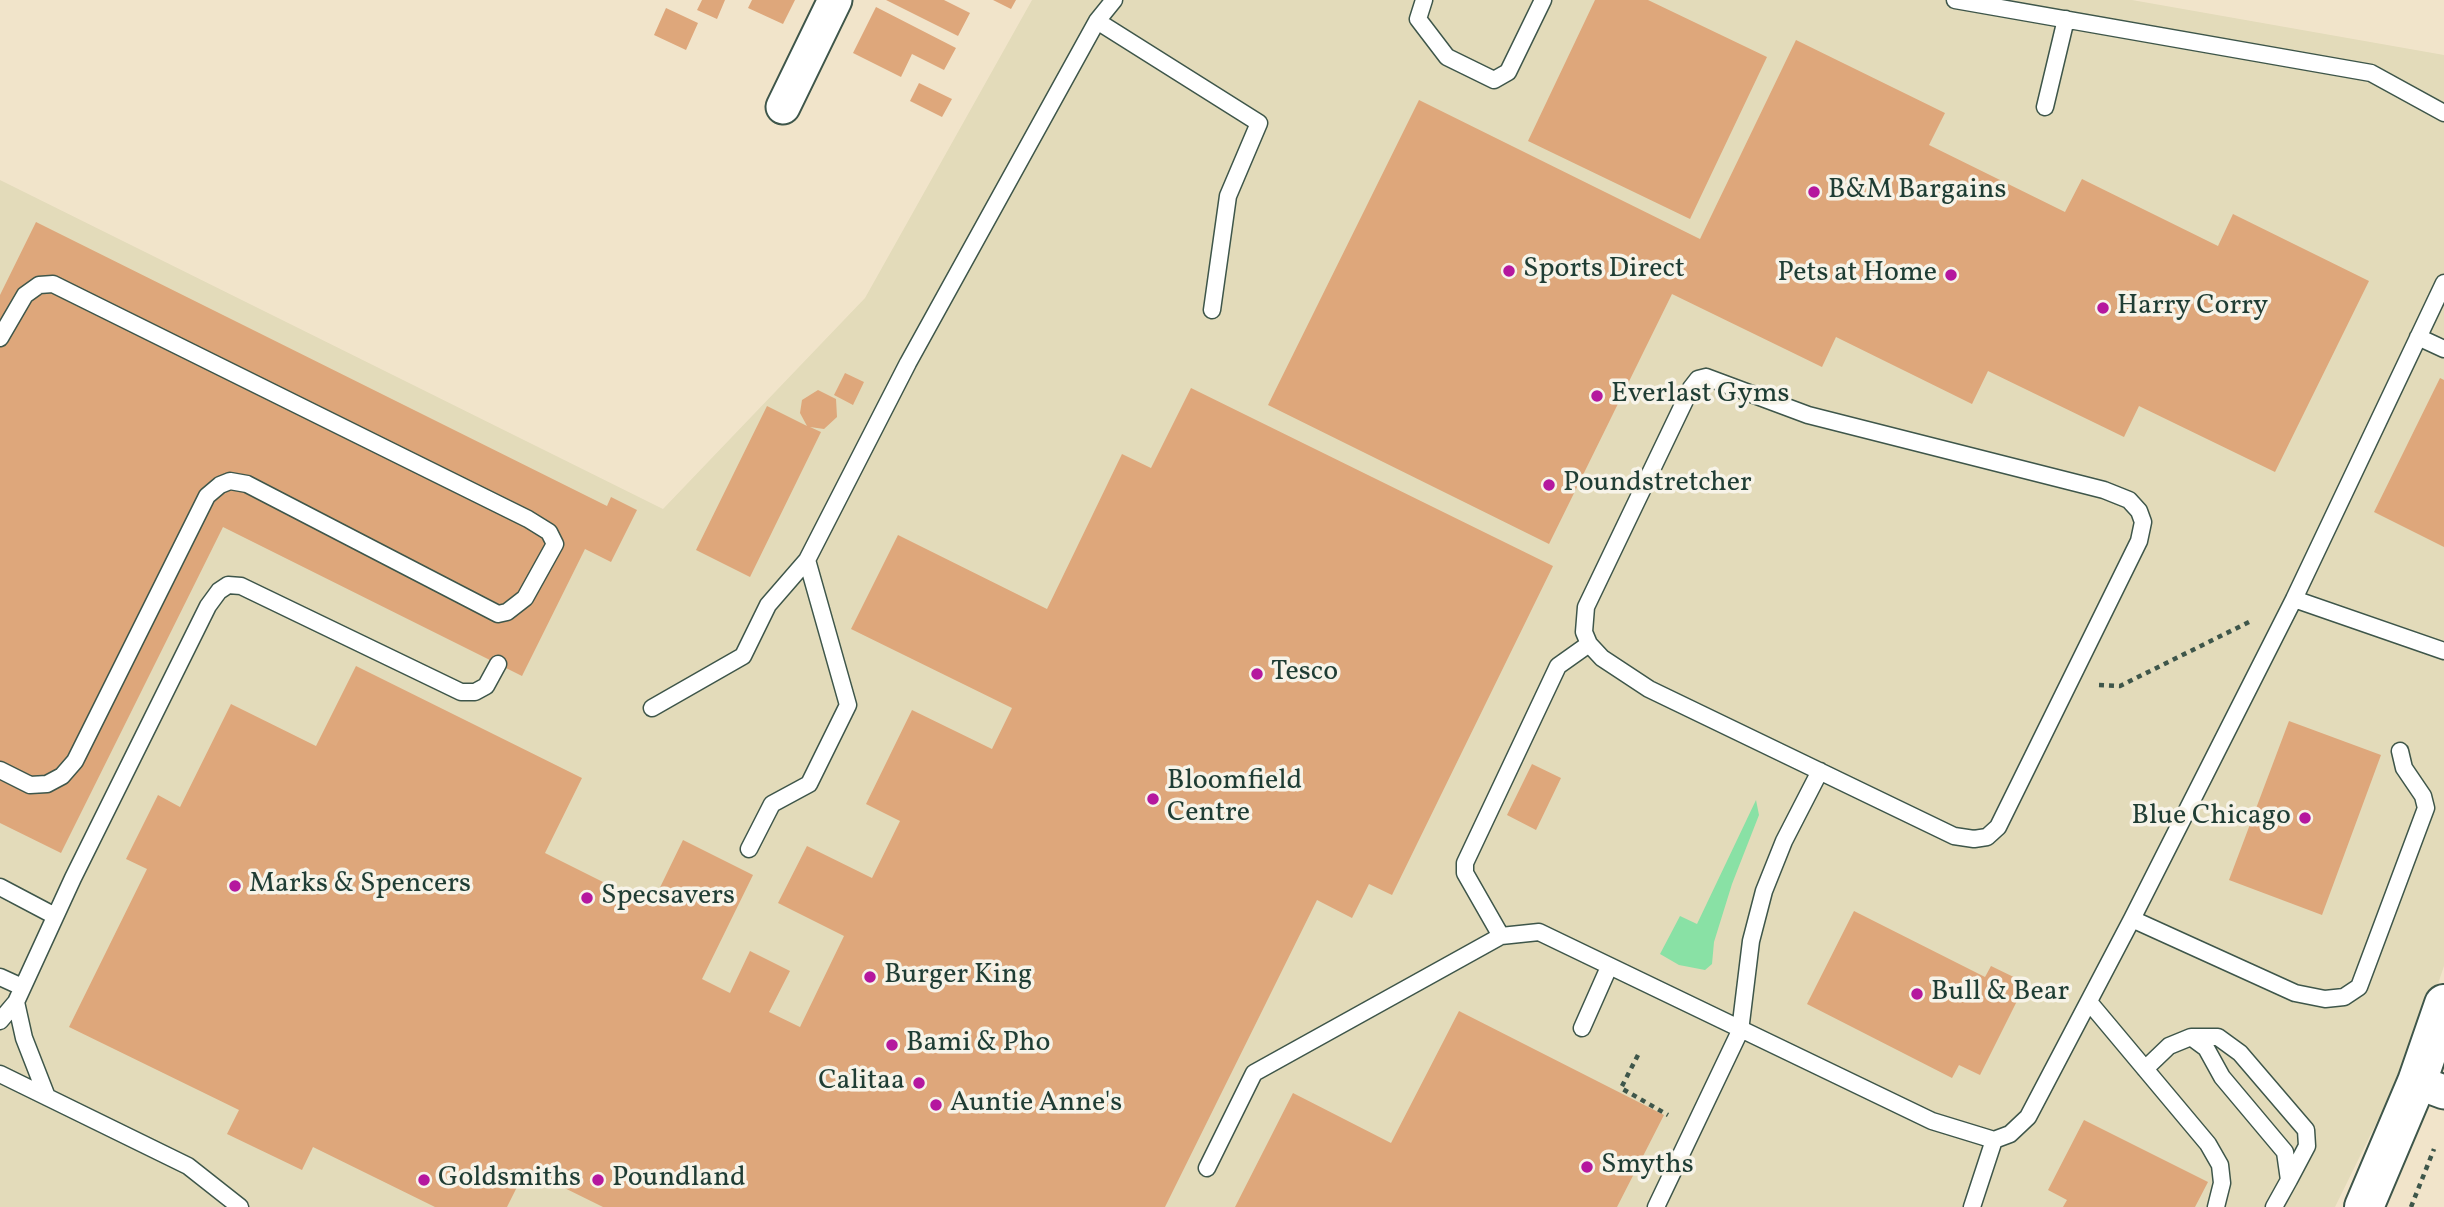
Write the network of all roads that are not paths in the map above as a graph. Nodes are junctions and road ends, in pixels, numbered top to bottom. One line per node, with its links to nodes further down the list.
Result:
1 (835, 0): 8 (street)
2 (1114, 0): 7 (lane)
3 (1424, 0): 4 (lane)
4 (1543, 0)
5 (1955, 0): 6 (lane)
6 (2066, 19): 9 (lane); 10 (lane)
7 (1097, 21): 12 (lane); 16 (lane)
8 (783, 107)
9 (2045, 107)
10 (2444, 113)
11 (2444, 283): 13 (lane)
12 (1212, 310)
13 (2418, 337): 15 (lane); 17 (lane)
14 (0, 338): 23 (lane)
15 (2444, 349)
16 (807, 560): 21 (lane); 25 (lane)
17 (2294, 599): 19 (lane); 28 (lane)
18 (1589, 644): 24 (lane); 24 (lane); 29 (lane)
19 (2444, 652)
20 (498, 664): 27 (lane)
21 (652, 708)
22 (2400, 751): 28 (lane)
23 (0, 771)
24 (1820, 771): 37 (lane)
25 (749, 849)
26 (0, 887): 27 (lane)
27 (55, 916): 32 (lane)
28 (2132, 919): 33 (lane)
29 (1501, 936): 30 (lane); 44 (lane)
30 (1609, 967): 36 (lane); 37 (lane)
31 (0, 977): 32 (lane)
32 (19, 994): 35 (lane); 42 (lane)
33 (2089, 1002): 39 (lane); 43 (lane)
34 (2444, 1004): 41 (street)
35 (0, 1021)
36 (1582, 1028)
37 (1740, 1031): 43 (lane); 47 (lane)
38 (2191, 1037): 39 (lane); 45 (lane); 45 (lane)
39 (2146, 1069): 49 (lane)
40 (0, 1074): 42 (lane)
41 (2430, 1087): 51 (street)
42 (47, 1097): 46 (lane)
43 (1994, 1140): 48 (lane)
44 (1207, 1168)
45 (2289, 1180): 50 (lane)
46 (240, 1207)
47 (1656, 1207)
48 (1972, 1207)
49 (2216, 1207)
50 (2274, 1207)
51 (2364, 1207)

